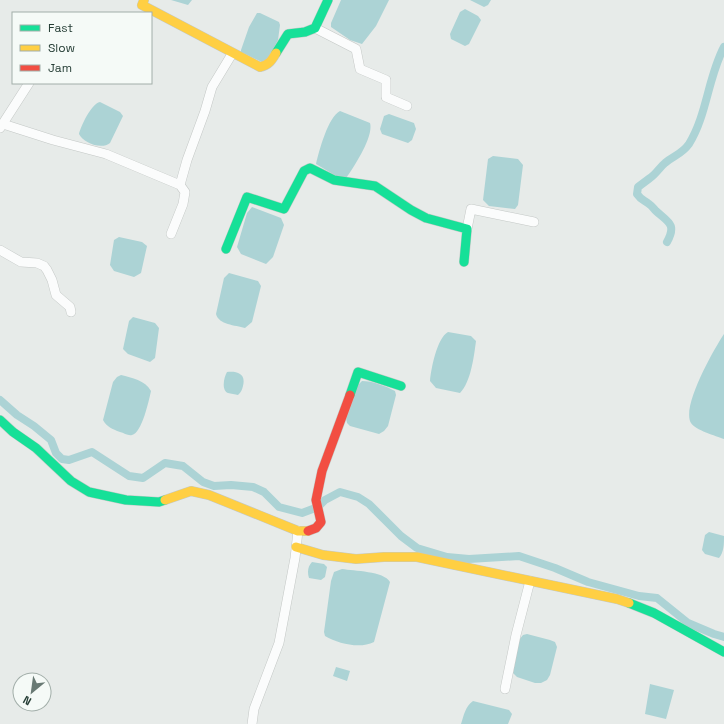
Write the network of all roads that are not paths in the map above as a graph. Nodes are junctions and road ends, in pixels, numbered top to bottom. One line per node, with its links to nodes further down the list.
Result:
1 (144, 0): 3 (street)
2 (328, 0): 5 (street)
3 (148, 11)
4 (152, 13): 6 (street)
5 (315, 28): 6 (street); 8 (street)
6 (232, 54): 10 (street)
7 (28, 84): 9 (street)
8 (407, 106)
9 (1, 126): 10 (street)
10 (180, 185): 13 (street)
11 (534, 222): 12 (street)
12 (467, 229): 14 (street); 16 (street)
13 (171, 234)
14 (226, 249)
15 (0, 250): 17 (street)
16 (464, 262)
17 (71, 312)
18 (401, 386): 20 (street)
19 (0, 420): 20 (street)
20 (298, 531): 21 (street)
21 (296, 547): 22 (street); 25 (street)
22 (530, 581): 23 (street); 24 (street)
23 (724, 652)
24 (505, 689)
25 (252, 724)

